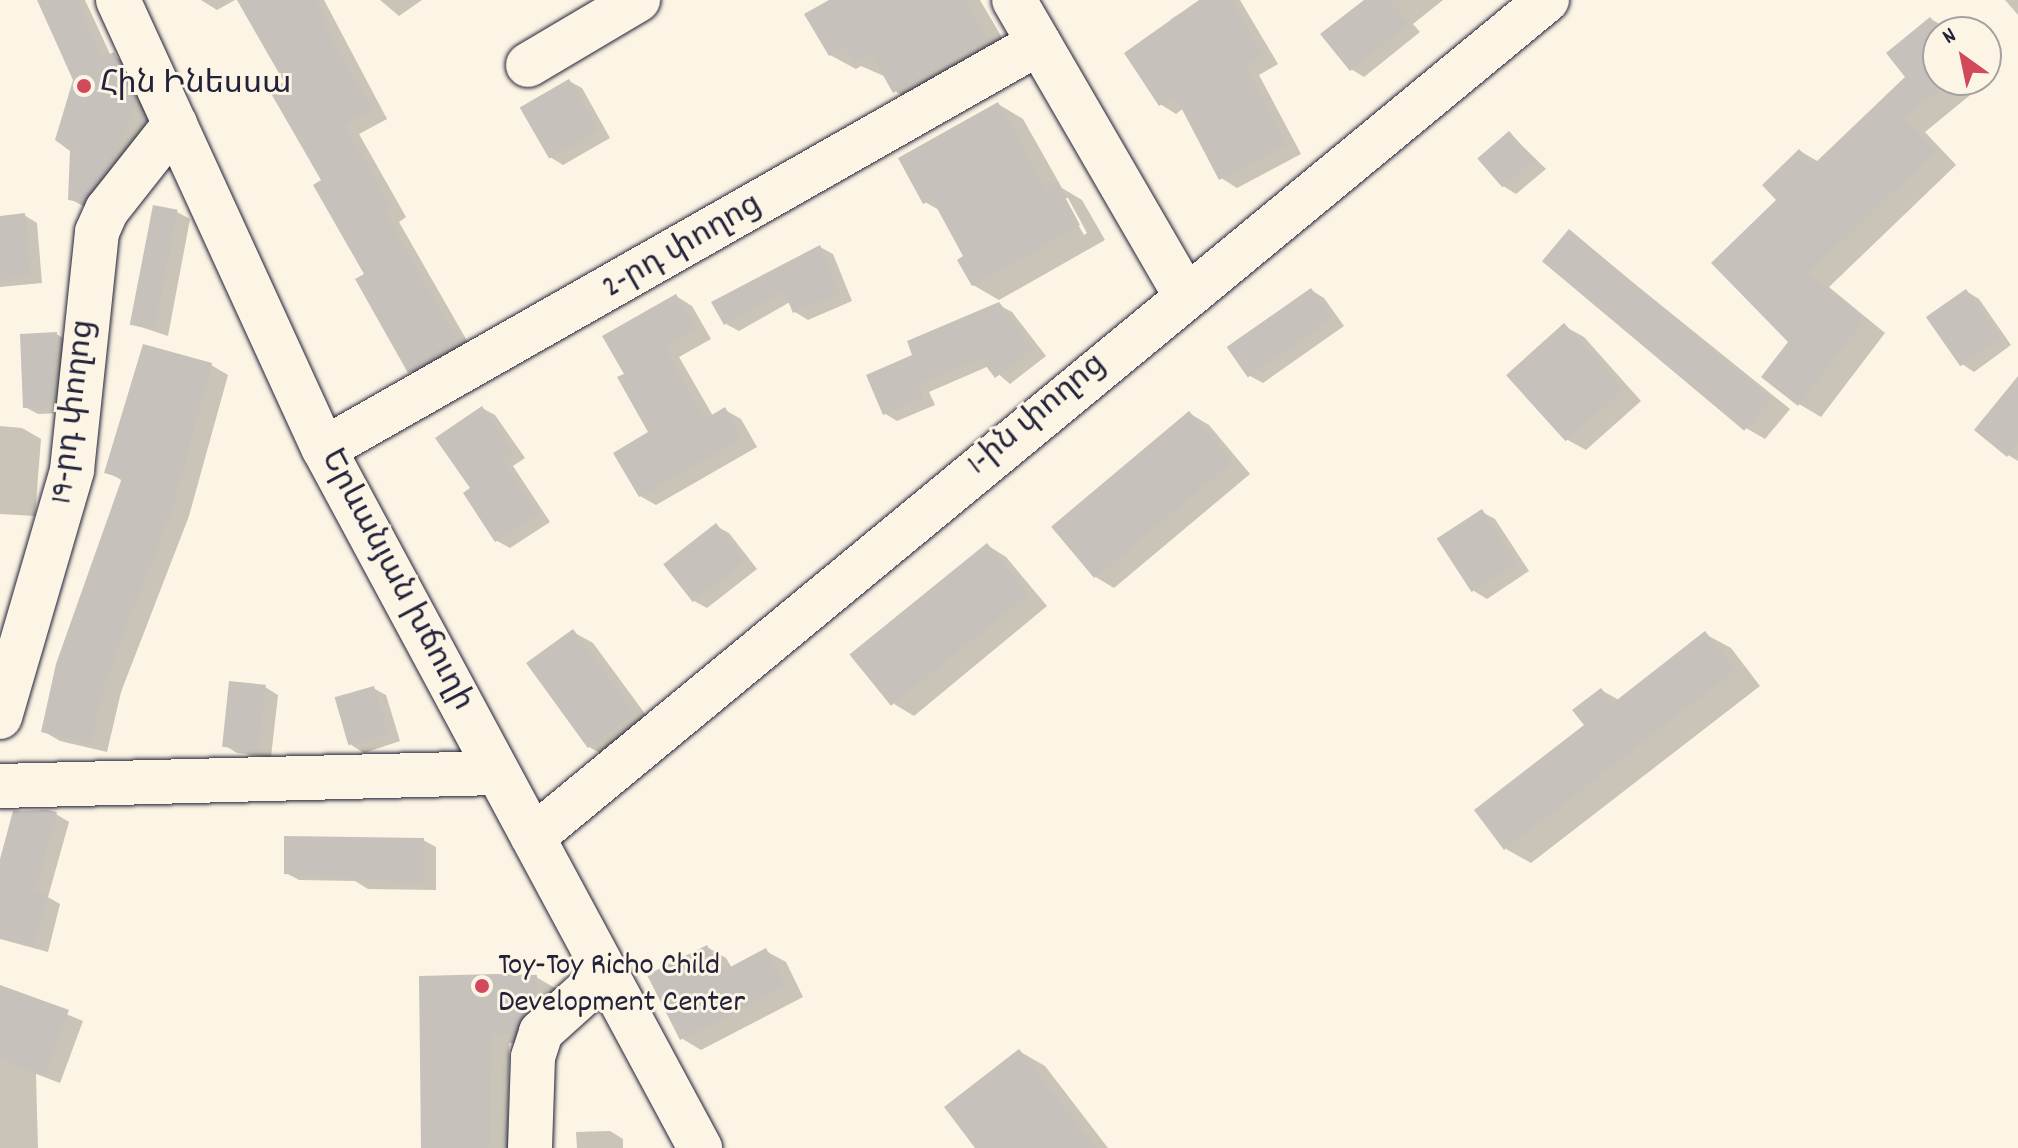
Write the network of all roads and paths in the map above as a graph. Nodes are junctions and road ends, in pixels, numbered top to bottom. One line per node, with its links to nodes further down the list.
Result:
1 (118, 0): 7 (street, Երևանյան խճուղի)
2 (638, 0): 6 (street)
3 (1014, 0): 5 (street)
4 (1547, 0): 8 (street, 1-ին փողոց)
5 (1039, 43): 8 (street); 9 (street, 2-րդ փողոց)
6 (528, 65)
7 (175, 124): 9 (street, Երևանյան խճուղի); 10 (street, 19-րդ փողոց)
8 (1185, 295): 13 (street, 1-ին փողոց)
9 (324, 449): 11 (street, Երևանյան խճուղի)
10 (0, 717)
11 (497, 773): 12 (street); 13 (street, Երևանյան խճուղի)
12 (0, 786)
13 (533, 837): 14 (street, Երևանյան խճուղի)
14 (604, 975): 15 (street); 16 (street, Երևանյան խճուղի)
15 (530, 1148)
16 (700, 1148)

